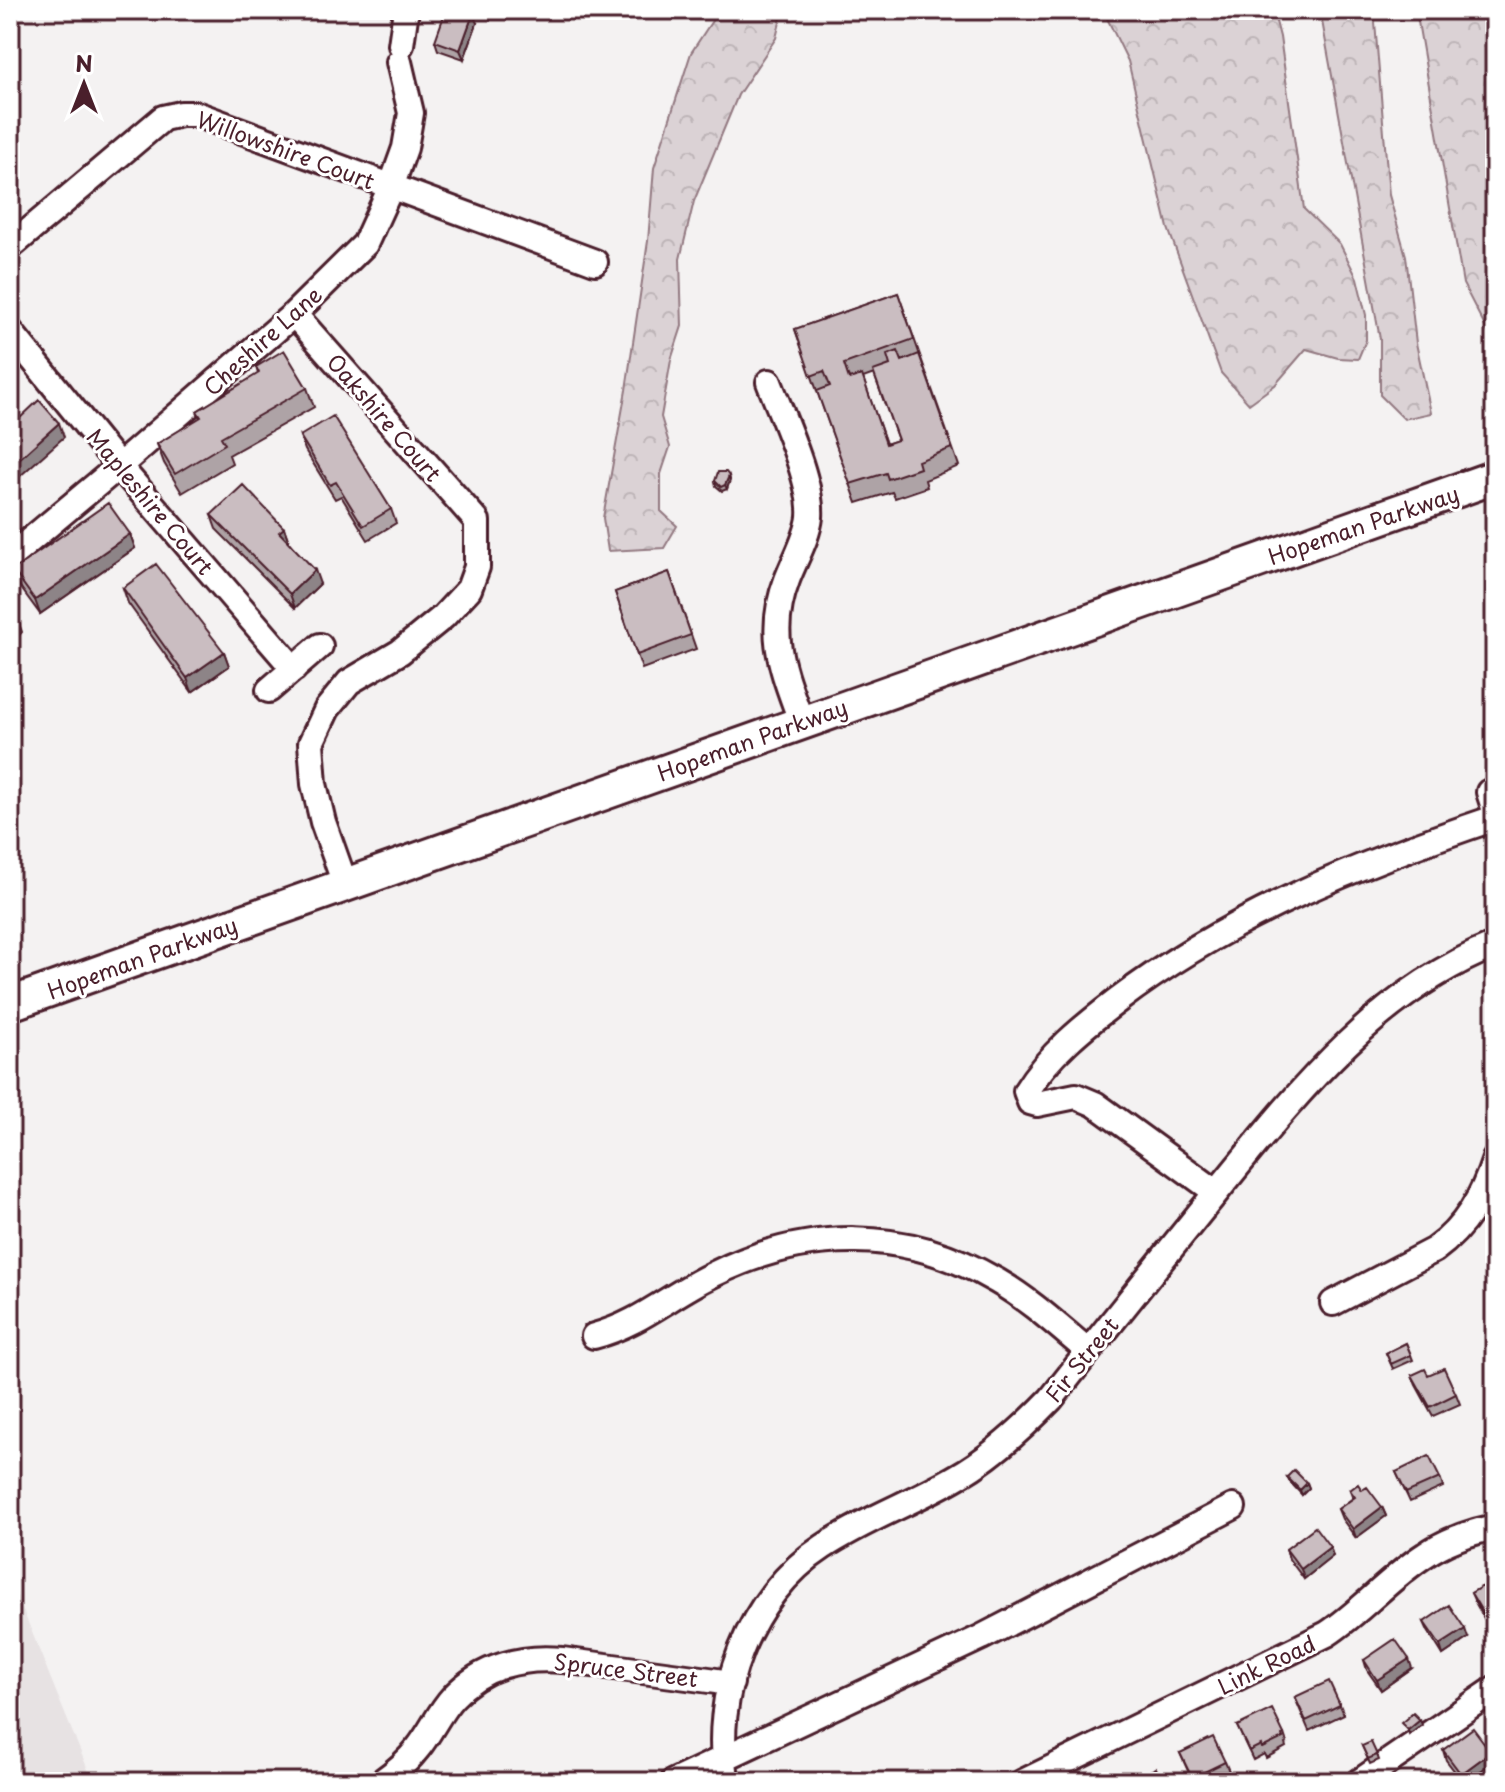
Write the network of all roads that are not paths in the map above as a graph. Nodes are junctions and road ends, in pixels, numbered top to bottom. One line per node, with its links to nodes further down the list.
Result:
1 (406, 10): 2 (street, Cheshire Lane)
2 (391, 187): 3 (street, Willowshire Court); 4 (street, Willowshire Court); 5 (street, Cheshire Lane)
3 (10, 247)
4 (595, 262)
5 (294, 314): 8 (street, Cheshire Lane); 16 (street, Oakshire Court)
6 (10, 331): 8 (street, Mapleshire Court)
7 (769, 382): 14 (street)
8 (119, 466): 10 (street, Cheshire Lane); 12 (street, Mapleshire Court)
9 (1495, 477): 14 (main road, Hopeman Parkway)
10 (10, 557)
11 (320, 646): 12 (street)
12 (294, 669): 13 (street)
13 (269, 690)
14 (801, 721): 16 (main road, Hopeman Parkway)
15 (1495, 818): 20 (street)
16 (345, 884): 18 (main road, Hopeman Parkway)
17 (1495, 945): 20 (street, Fir Street)
18 (10, 1004)
19 (1492, 1174): 21 (street)
20 (1216, 1192): 23 (street, Fir Street)
21 (1333, 1303)
22 (594, 1336): 23 (street)
23 (1088, 1351): 26 (street, Fir Street)
24 (1233, 1507): 28 (street)
25 (1495, 1527): 31 (street, Link Road)
26 (731, 1683): 28 (street, Fir Street); 29 (street, Spruce Street)
27 (1495, 1689): 32 (street)
28 (725, 1770): 30 (street)
29 (381, 1782)
30 (673, 1782)
31 (1023, 1782)
32 (1359, 1782)

